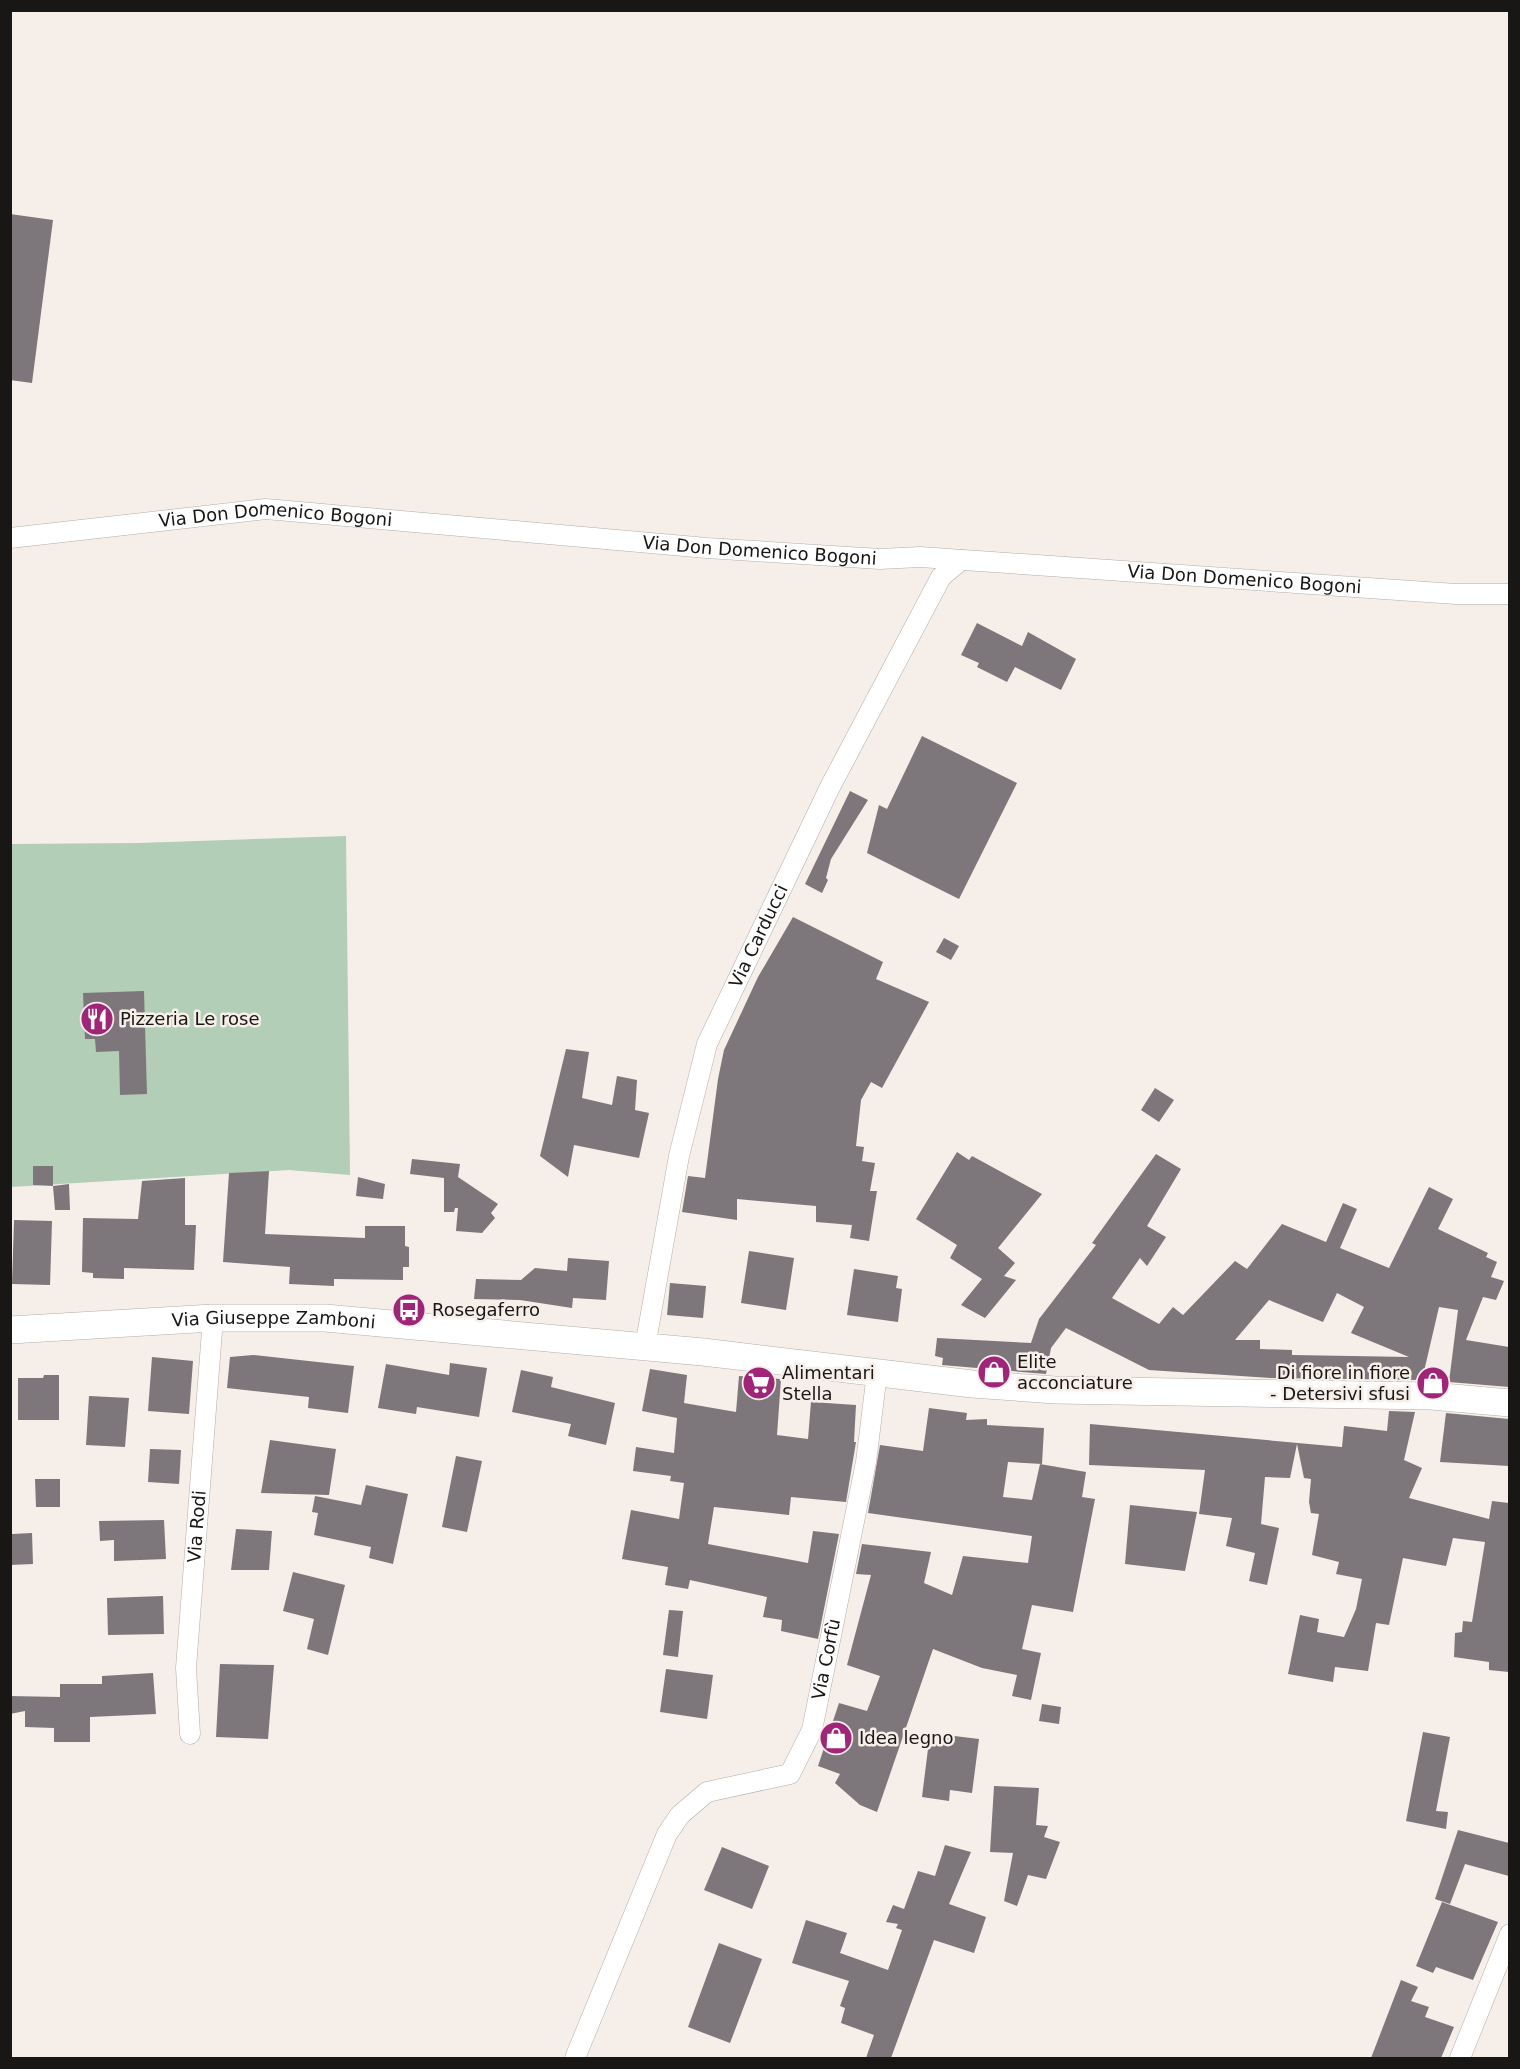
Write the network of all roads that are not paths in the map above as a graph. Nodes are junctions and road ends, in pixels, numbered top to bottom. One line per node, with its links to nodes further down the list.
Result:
1 (10, 538): 2 (street, Via Don Domenico Bogoni)
2 (961, 560): 3 (street, Via Don Domenico Bogoni); 6 (street, Via Carducci)
3 (1509, 594)
4 (213, 1318): 5 (street, Via Giuseppe Zamboni); 6 (street, Via Giuseppe Zamboni); 9 (street, Via Rodi)
5 (10, 1330)
6 (645, 1347): 7 (street, Via Giuseppe Zamboni)
7 (877, 1373): 8 (street, Via Giuseppe Zamboni); 11 (street, Via Corfù)
8 (1509, 1403)
9 (190, 1734)
10 (1509, 1934): 12 (street)
11 (576, 2058)
12 (1460, 2058)

